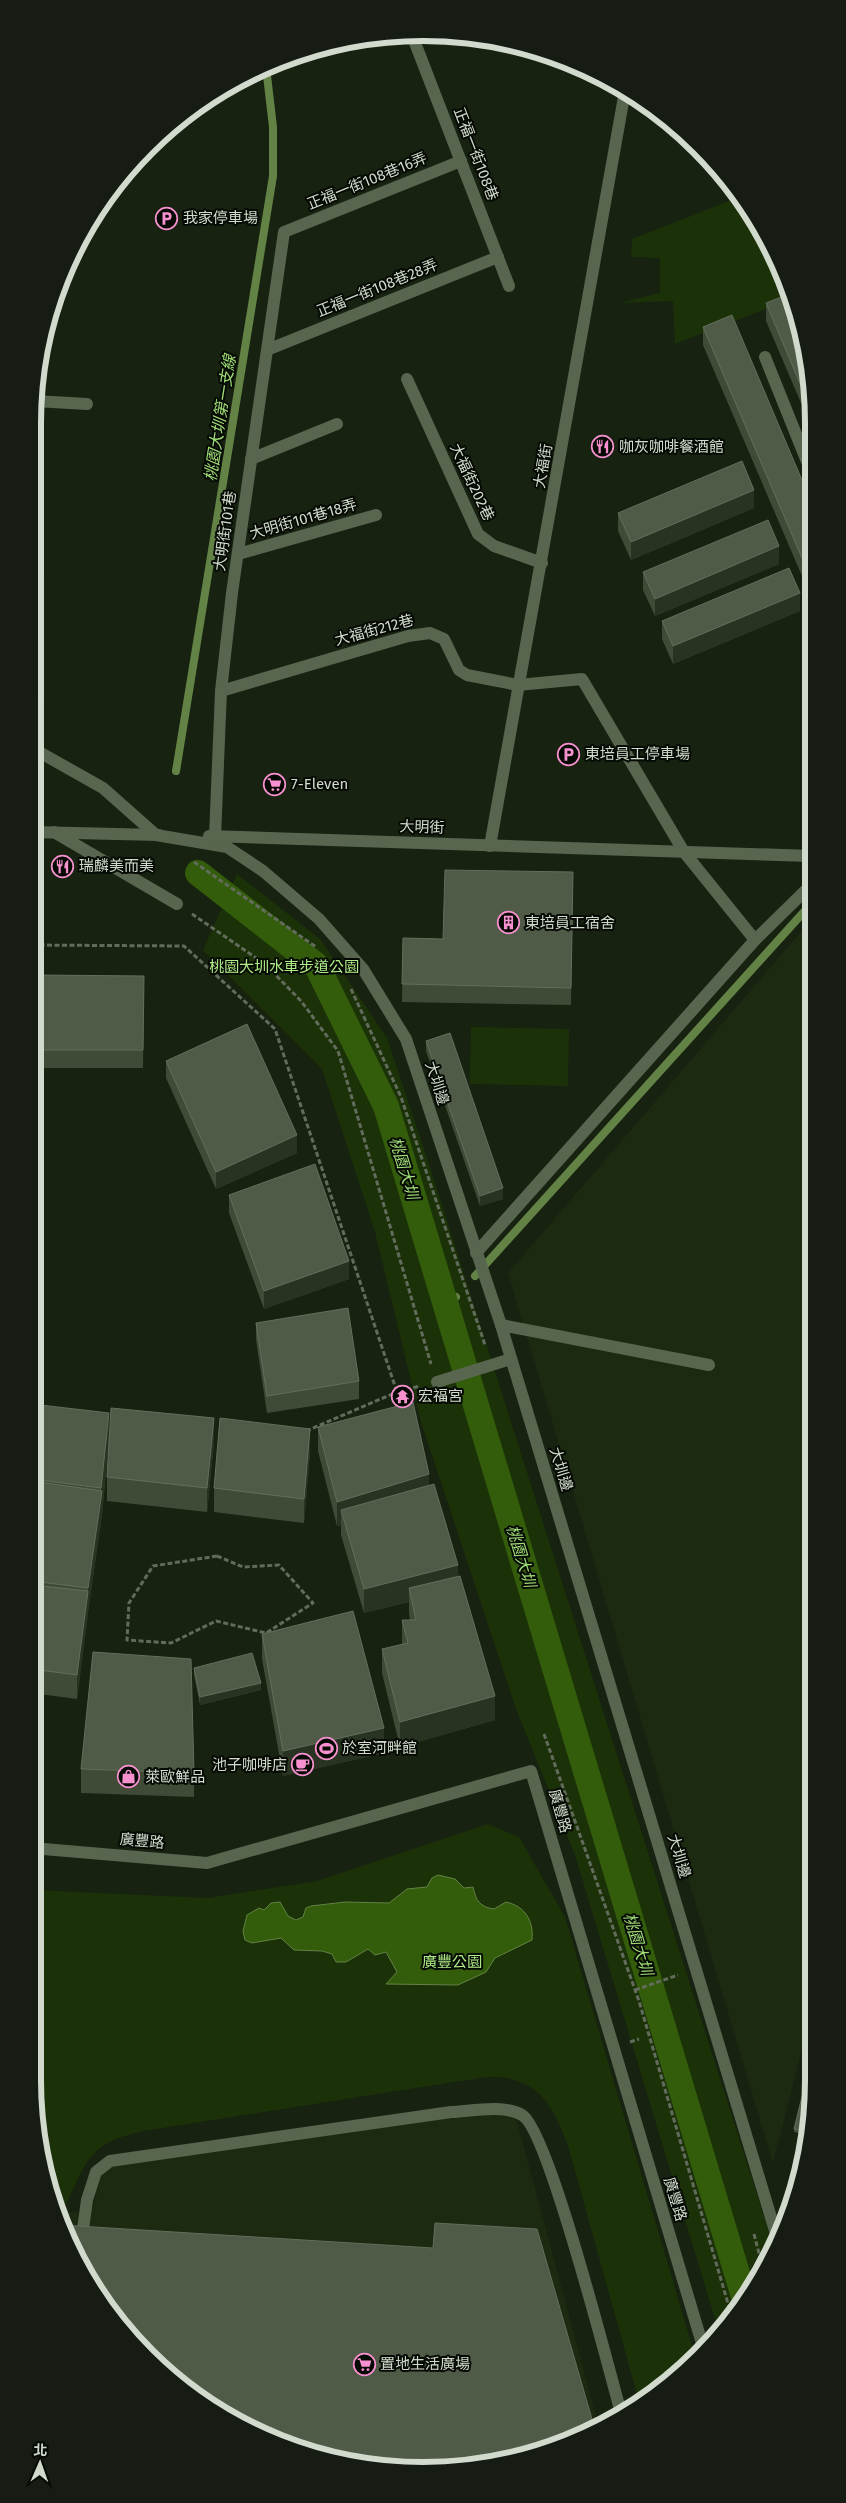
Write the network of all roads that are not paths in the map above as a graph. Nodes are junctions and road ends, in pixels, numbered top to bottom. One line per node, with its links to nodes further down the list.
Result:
1 (415, 41): 3 (street, 正福一街108巷)
2 (624, 98): 17 (street, 大福街)
3 (461, 161): 4 (street, 正福一街108巷16弄); 5 (street, 正福一街108巷)
4 (284, 232): 7 (street, 大明街101巷)
5 (498, 256): 6 (street, 正福一街108巷); 7 (street, 正福一街108巷28弄)
6 (510, 286)
7 (267, 350): 14 (street, 大明街101巷)
8 (765, 357): 13 (street)
9 (407, 379): 17 (street, 大福街202巷)
10 (42, 401): 11 (street)
11 (86, 404)
12 (337, 424): 14 (street)
13 (805, 457)
14 (251, 459): 16 (street, 大明街101巷)
15 (376, 515): 16 (street, 大明街101巷18弄)
16 (238, 554): 19 (street, 大明街101巷)
17 (542, 563): 18 (street, 大福街)
18 (518, 685): 19 (street, 大福街212巷); 25 (street, 大福街); 26 (street, 大福街212巷)
19 (220, 691): 24 (street, 大明街101巷)
20 (41, 753): 23 (street)
21 (53, 831): 22 (street, 大明街); 23 (street, 大明街); 29 (street)
22 (41, 832)
23 (156, 835): 24 (street, 大明街); 31 (street, 大圳邊)
24 (215, 837): 25 (street, 大明街)
25 (490, 846): 26 (street, 大明街)
26 (684, 852): 27 (street, 大明街); 30 (street)
27 (805, 856)
28 (805, 891): 30 (street)
29 (177, 904)
30 (755, 940): 31 (street)
31 (476, 1253): 32 (street, 大圳邊)
32 (500, 1325): 33 (street, 大圳邊); 34 (street)
33 (511, 1359): 35 (street); 39 (street, 大圳邊)
34 (708, 1365)
35 (437, 1382)
36 (41, 1849): 41 (street, 廣豐路)
37 (71, 2228): 38 (street)
38 (83, 2229): 40 (street); 42 (street)
39 (775, 2229)
40 (100, 2230)
41 (701, 2341)
42 (619, 2407)

